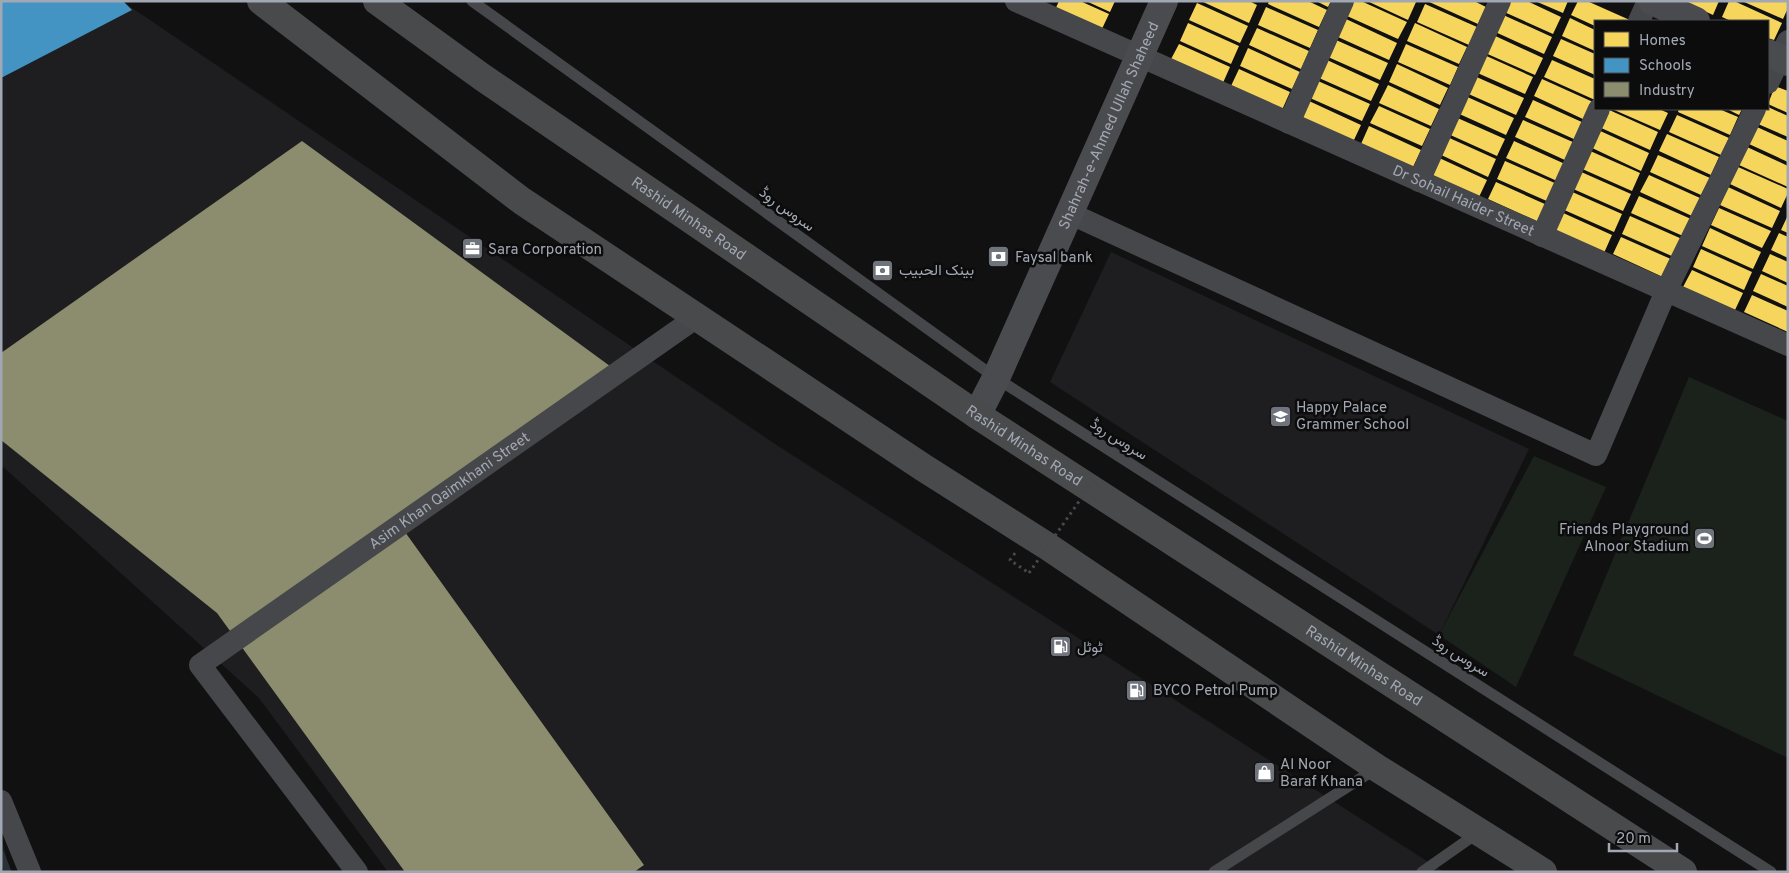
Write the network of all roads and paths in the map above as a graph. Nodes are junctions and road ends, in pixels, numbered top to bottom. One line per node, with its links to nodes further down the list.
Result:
1 (261, 1): 21 (main road)
2 (377, 1): 24 (main road, Rashid Minhas Road)
3 (472, 1): 23 (lane, سروس روڈ)
4 (1016, 1): 12 (street, Dr Sohail Haider Street)
5 (1164, 1): 12 (street, Shahrah-e-Ahmed Ullah Shaheed)
6 (1343, 1): 16 (street)
7 (1500, 1): 17 (street)
8 (1650, 1): 9 (street); 10 (street)
9 (1640, 20)
10 (1694, 20)
11 (1781, 54): 13 (street)
12 (1139, 56): 16 (street, Dr Sohail Haider Street); 18 (street, Shahrah-e-Ahmed Ullah Shaheed)
13 (1769, 81)
14 (1599, 110): 19 (street)
15 (1755, 110): 20 (street)
16 (1289, 123): 17 (street, Dr Sohail Haider Street)
17 (1419, 181): 19 (street, Dr Sohail Haider Street)
18 (1069, 213): 20 (street); 23 (street, Shahrah-e-Ahmed Ullah Shaheed)
19 (1542, 236): 20 (street, Dr Sohail Haider Street)
20 (1666, 291): 22 (street, Dr Sohail Haider Street)
21 (697, 317): 27 (main road); 31 (street, Asim Khan Qaimkhani Street)
22 (1788, 345)
23 (996, 378): 24 (street, Shahrah-e-Ahmed Ullah Shaheed); 36 (lane, سروس روڈ)
24 (977, 415): 35 (main road, Rashid Minhas Road)
25 (1094, 480): 26 (path, bridge)
26 (1010, 560)
27 (1377, 768): 29 (main road); 32 (lane)
28 (1, 801): 30 (street)
29 (1479, 832): 33 (lane); 34 (main road)
30 (30, 872)
31 (357, 872)
32 (1214, 872)
33 (1422, 872)
34 (1543, 872)
35 (1683, 872)
36 (1772, 872)

